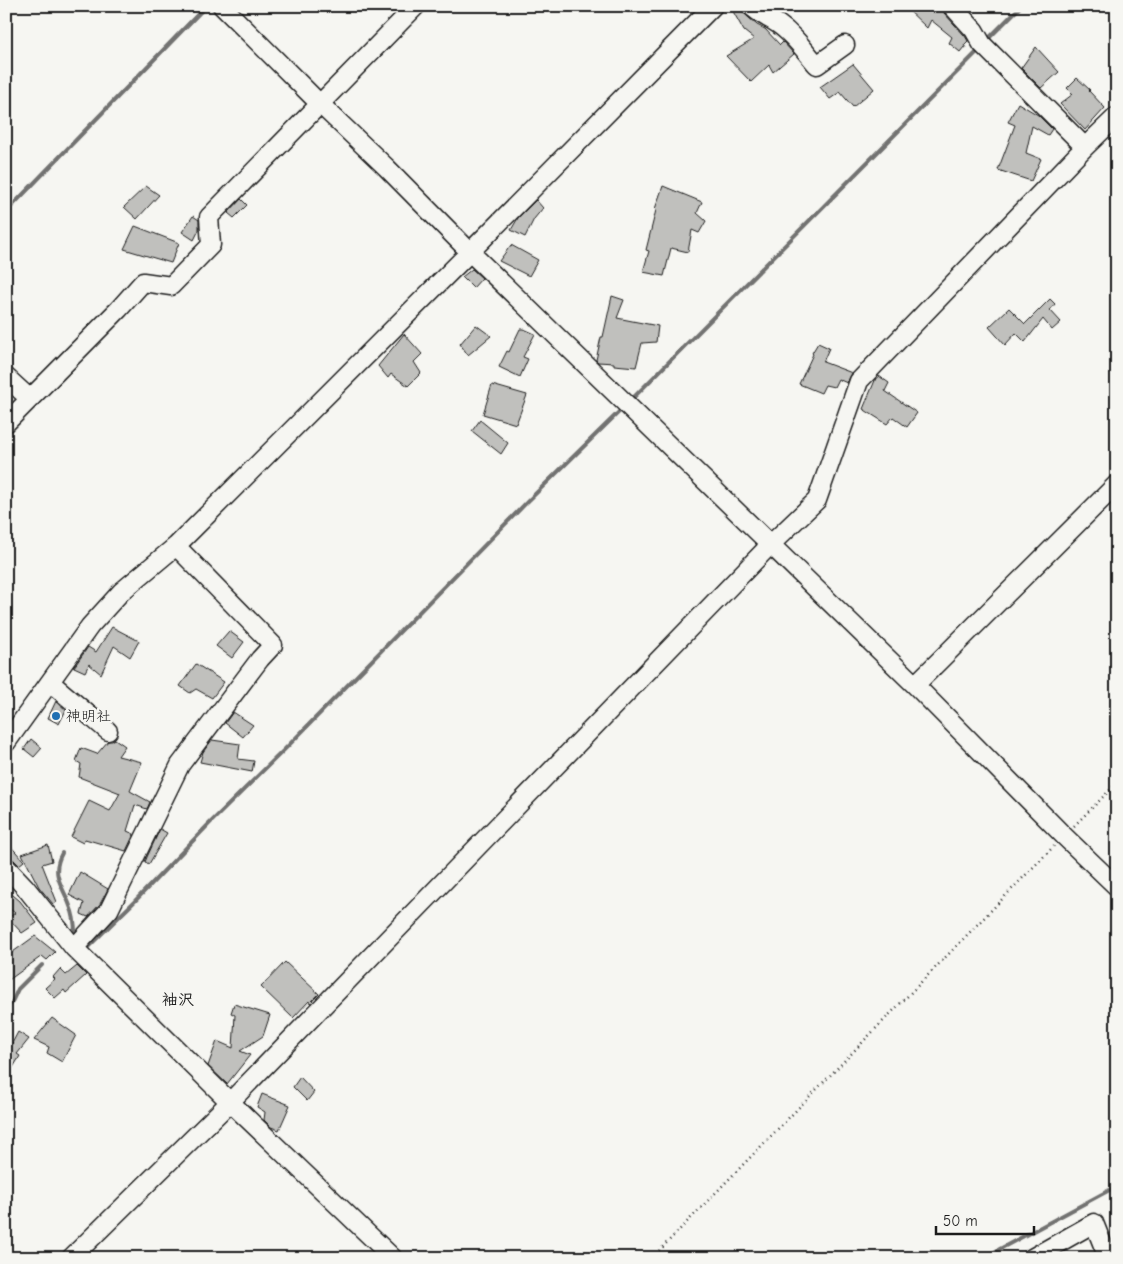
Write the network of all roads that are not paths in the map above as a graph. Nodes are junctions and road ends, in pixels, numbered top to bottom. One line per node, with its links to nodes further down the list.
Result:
1 (222, 6): 7 (street)
2 (416, 6): 7 (street)
3 (713, 6): 10 (street)
4 (751, 6): 6 (street)
5 (952, 6): 9 (street)
6 (845, 45)
7 (320, 104): 10 (street); 12 (street)
8 (1117, 116): 9 (street)
9 (1084, 147): 15 (street)
10 (470, 252): 15 (street); 16 (street)
11 (6, 376): 12 (street)
12 (30, 399): 13 (street)
13 (6, 423)
14 (1117, 484): 18 (street)
15 (771, 544): 18 (street); 24 (street)
16 (176, 546): 17 (street); 23 (street)
17 (50, 682): 19 (street); 20 (street)
18 (915, 685): 22 (street)
19 (108, 731)
20 (6, 743)
21 (6, 867): 23 (street)
22 (1117, 887)
23 (74, 948): 24 (street)
24 (230, 1102): 25 (street); 26 (street)
25 (71, 1258)
26 (393, 1258)
27 (1032, 1258): 28 (street)
28 (1108, 1258)

